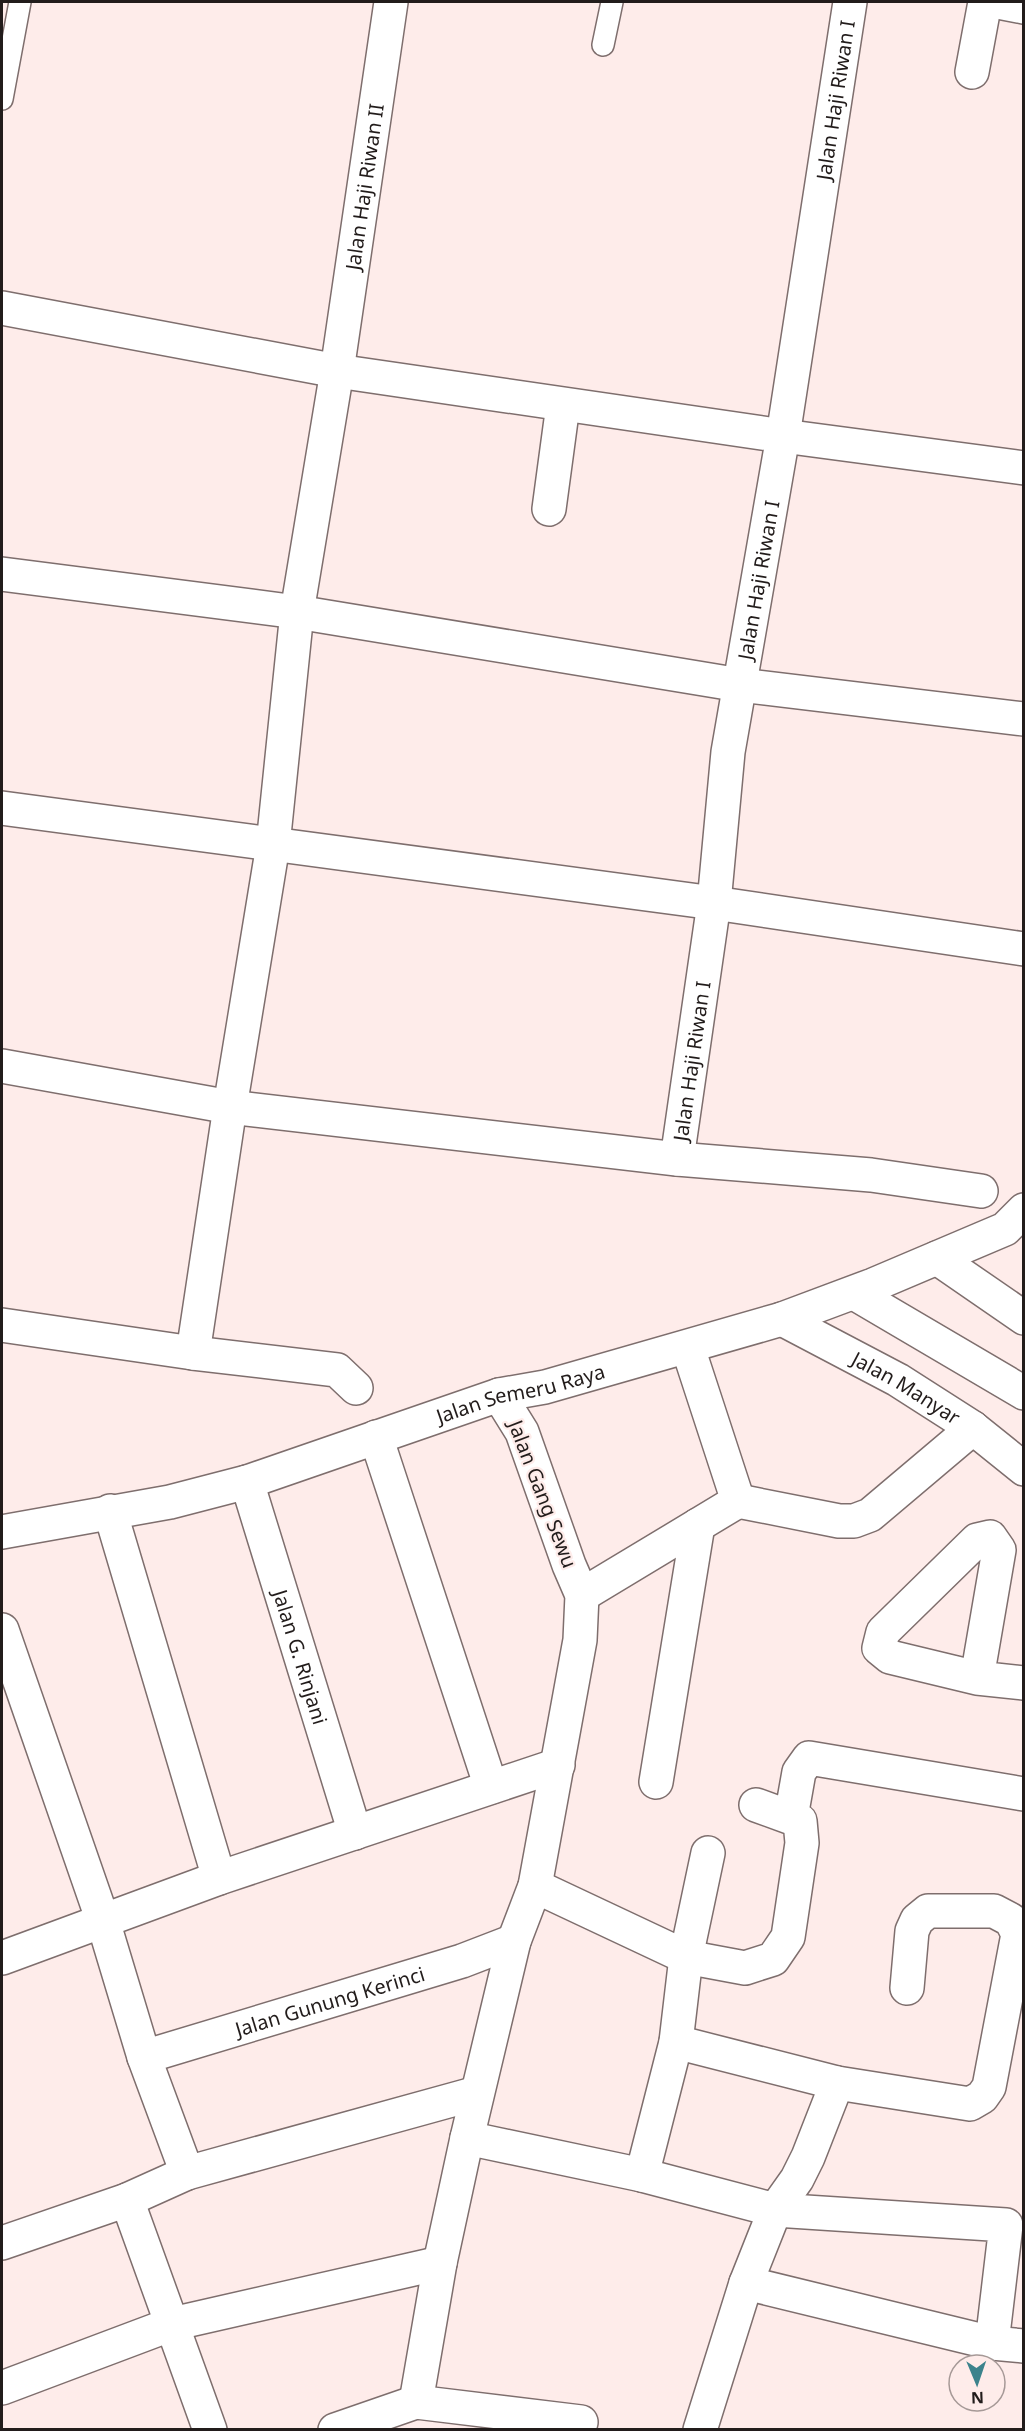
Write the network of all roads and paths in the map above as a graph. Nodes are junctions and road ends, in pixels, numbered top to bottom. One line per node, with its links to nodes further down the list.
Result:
1 (20, 2): 10 (lane)
2 (391, 2): 12 (street, Jalan Haji Riwan II)
3 (612, 2): 8 (lane)
4 (850, 2): 14 (street, Jalan Haji Riwan I)
5 (984, 2): 9 (street)
6 (998, 2): 7 (street)
7 (1023, 7)
8 (603, 45)
9 (972, 72)
10 (2, 99)
11 (2, 308): 12 (street)
12 (337, 371): 13 (street); 18 (street, Jalan Haji Riwan II)
13 (563, 405): 14 (street); 16 (street)
14 (783, 436): 15 (street); 19 (street, Jalan Haji Riwan I)
15 (1023, 468)
16 (549, 509)
17 (2, 574): 18 (street)
18 (297, 612): 19 (street); 22 (street, Jalan Haji Riwan II)
19 (740, 685): 20 (street); 23 (street, Jalan Haji Riwan I)
20 (1023, 719)
21 (2, 808): 22 (street)
22 (273, 845): 23 (street); 26 (street, Jalan Haji Riwan II)
23 (714, 903): 24 (street); 27 (street, Jalan Haji Riwan I)
24 (1023, 950)
25 (2, 1066): 26 (street)
26 (230, 1107): 27 (street); 36 (street, Jalan Haji Riwan II)
27 (677, 1159): 28 (street)
28 (981, 1191)
29 (1023, 1210): 30 (street, Jalan Semeru Raya)
30 (937, 1258): 31 (street, Jalan Semeru Raya); 32 (street)
31 (854, 1293): 33 (street, Jalan Semeru Raya); 38 (street)
32 (1023, 1318)
33 (782, 1319): 35 (street, Jalan Semeru Raya); 40 (street, Jalan Manyar)
34 (2, 1325): 36 (street)
35 (688, 1348): 39 (street, Jalan Semeru Raya); 44 (street)
36 (194, 1353): 37 (street)
37 (356, 1388)
38 (1023, 1393)
39 (500, 1395): 41 (street, Jalan Semeru Raya); 48 (street, Jalan Gang Sewu)
40 (973, 1428): 42 (street, Jalan Manyar); 44 (street)
41 (376, 1437): 43 (street, Jalan Semeru Raya); 54 (street)
42 (1023, 1469)
43 (247, 1482): 45 (street, Jalan Semeru Raya); 58 (street, Jalan G. Rinjani)
44 (738, 1501): 46 (street)
45 (110, 1511): 47 (street, Jalan Semeru Raya); 60 (street)
46 (698, 1526): 48 (street); 53 (street)
47 (2, 1532)
48 (582, 1595): 52 (street)
49 (2, 1630): 62 (street)
50 (977, 1678): 51 (street)
51 (1023, 1683)
52 (558, 1766): 54 (street); 61 (street)
53 (656, 1782)
54 (491, 1787): 58 (street)
55 (1023, 1794): 57 (street)
56 (756, 1805): 57 (street)
57 (790, 1817): 64 (street)
58 (356, 1833): 60 (street)
59 (708, 1853): 64 (street)
60 (219, 1878): 62 (street)
61 (535, 1886): 63 (street); 64 (street)
62 (103, 1921): 65 (street); 68 (street)
63 (514, 1941): 68 (street, Jalan Gunung Kerinci); 70 (street)
64 (686, 1957): 67 (street)
65 (2, 1958)
66 (907, 1988): 69 (street)
67 (676, 2042): 69 (street); 73 (street)
68 (144, 2057): 72 (street)
69 (837, 2083): 75 (street)
70 (477, 2093): 71 (street); 72 (street)
71 (467, 2138): 73 (street); 78 (street)
72 (187, 2173): 74 (street)
73 (642, 2175): 75 (street)
74 (127, 2200): 77 (street); 80 (street)
75 (776, 2210): 76 (street); 79 (street)
76 (1015, 2226): 81 (street)
77 (2, 2242)
78 (440, 2263): 80 (street); 83 (street)
79 (746, 2283): 81 (street); 87 (street)
80 (172, 2324): 82 (street); 84 (street)
81 (1008, 2344)
82 (2, 2388)
83 (416, 2402): 85 (street); 86 (street)
84 (210, 2430)
85 (335, 2430)
86 (579, 2430)
87 (700, 2430)

